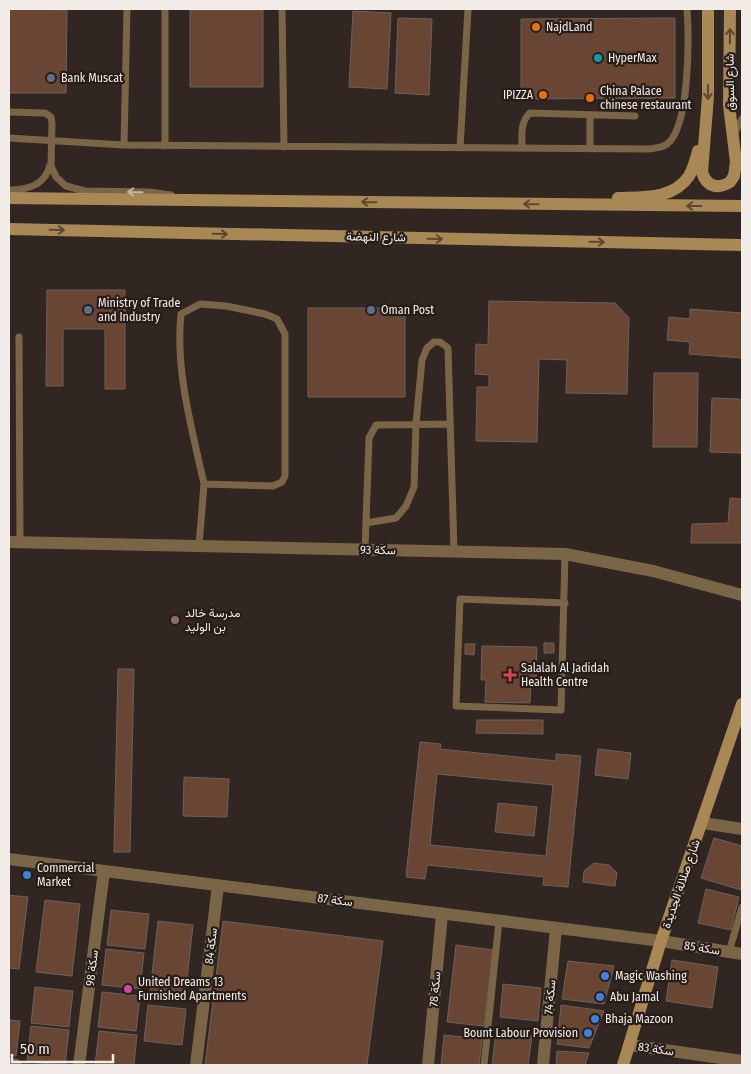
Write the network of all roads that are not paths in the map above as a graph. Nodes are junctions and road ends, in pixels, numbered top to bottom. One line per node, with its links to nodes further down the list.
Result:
1 (126, 9): 16 (lane)
2 (166, 9): 17 (lane)
3 (282, 9): 18 (lane)
4 (468, 9): 19 (lane)
5 (687, 9): 21 (lane)
6 (708, 9): 12 (main road, شارع السوق, one-way to 12)
7 (730, 9): 13 (main road, شارع السوق, one-way to 7)
8 (9, 112): 15 (lane)
9 (590, 115): 10 (lane); 20 (lane); 21 (lane)
10 (635, 116)
11 (742, 119): 13 (lane)
12 (704, 137): 22 (main road); 28 (main road)
13 (733, 137): 22 (main road, شارع السوق)
14 (9, 138): 15 (lane)
15 (51, 140): 16 (lane); 23 (lane)
16 (124, 146): 17 (lane)
17 (165, 146): 18 (lane)
18 (284, 146): 19 (lane)
19 (460, 148): 20 (lane)
20 (522, 148): 21 (lane)
21 (590, 149)
22 (736, 155): 24 (main road)
23 (51, 160): 25 (lane); 27 (lane, one-way to 23)
24 (742, 172)
25 (9, 190)
26 (9, 198): 27 (main road)
27 (182, 200): 28 (main road, one-way to 27)
28 (588, 205): 29 (main road, one-way to 28)
29 (742, 206)
30 (9, 229): 31 (main road, شارع النهضة, one-way to 31)
31 (742, 246)
32 (19, 337): 37 (lane)
33 (416, 424): 34 (lane); 34 (lane); 36 (lane); 36 (lane)
34 (450, 424): 40 (lane)
35 (204, 484): 35 (lane); 38 (lane)
36 (366, 523): 39 (lane)
37 (14, 542): 38 (street, سكة 93)
38 (198, 546): 39 (street, سكة 93)
39 (365, 550): 40 (street, سكة 93)
40 (454, 551): 41 (street, سكة 93)
41 (565, 554): 42 (street, سكة 93); 43 (lane)
42 (742, 595)
43 (565, 603): 43 (lane)
44 (742, 704): 45 (main road, شارع صلالة الجديدة)
45 (703, 823): 46 (street); 54 (main road, شارع صلالة الجديدة)
46 (742, 829)
47 (9, 859): 48 (street, سكة 87)
48 (104, 871): 49 (street, سكة 87); 62 (street, سكة 98)
49 (218, 886): 51 (street, سكة 87); 63 (street, سكة 84)
50 (742, 907): 55 (lane)
51 (442, 914): 52 (street, سكة 87); 64 (street, سكة 78)
52 (499, 921): 53 (street, سكة 87); 65 (lane)
53 (556, 928): 54 (street, سكة 87); 66 (street, سكة 74)
54 (662, 941): 55 (street, سكة 85); 57 (main road, شارع صلالة الجديدة)
55 (729, 952): 56 (street, سكة 85)
56 (742, 954)
57 (629, 1045): 58 (street, سكة 83); 67 (main road, شارع صلالة الجديدة)
58 (711, 1061): 59 (street, سكة 83)
59 (742, 1061)
60 (9, 1064): 61 (street)
61 (16, 1065)
62 (80, 1065)
63 (196, 1065)
64 (428, 1065)
65 (484, 1065)
66 (543, 1065)
67 (623, 1065)

